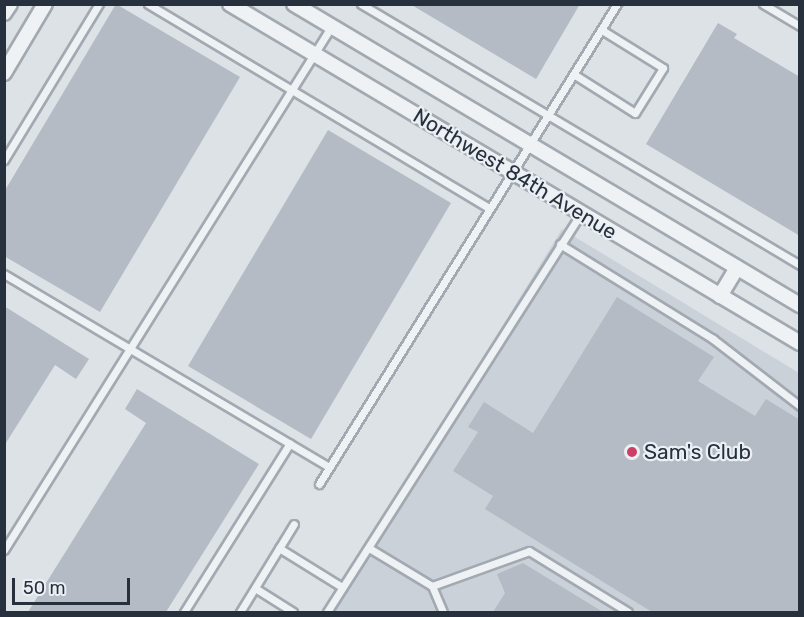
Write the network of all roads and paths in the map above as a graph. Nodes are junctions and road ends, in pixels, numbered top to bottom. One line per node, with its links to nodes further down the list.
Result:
1 (10, 4): 10 (street)
2 (45, 4): 15 (street)
3 (99, 4): 20 (lane)
4 (148, 4): 17 (lane)
5 (230, 4): 14 (street, Northwest 84th Avenue)
6 (294, 4): 12 (street, Northwest 84th Avenue)
7 (362, 4): 18 (lane)
8 (617, 4): 13 (lane)
9 (763, 4): 11 (lane)
10 (4, 13)
11 (800, 26)
12 (331, 27): 14 (lane); 19 (street, Northwest 84th Avenue)
13 (602, 30): 16 (lane); 16 (lane)
14 (314, 54): 17 (lane); 21 (street, Northwest 84th Avenue)
15 (4, 73)
16 (575, 75): 18 (lane)
17 (291, 92): 22 (lane); 31 (lane)
18 (549, 115): 19 (lane); 25 (lane)
19 (531, 145): 21 (lane); 26 (street, Northwest 84th Avenue)
20 (4, 160)
21 (511, 172): 22 (lane); 23 (street, Northwest 84th Avenue)
22 (489, 208): 34 (lane)
23 (581, 213): 24 (lane); 28 (street, Northwest 84th Avenue)
24 (560, 244): 32 (lane); 38 (lane)
25 (800, 265)
26 (737, 268): 28 (street); 29 (street, Northwest 84th Avenue)
27 (4, 274): 31 (lane)
28 (720, 296): 30 (street, Northwest 84th Avenue)
29 (800, 305)
30 (800, 343)
31 (132, 349): 33 (lane); 39 (lane)
32 (800, 406)
33 (290, 443): 34 (lane); 43 (lane)
34 (329, 466): 35 (lane)
35 (319, 484)
36 (294, 524): 37 (lane)
37 (279, 548): 41 (lane); 42 (lane)
38 (369, 548): 40 (lane); 41 (lane)
39 (4, 550)
40 (432, 586): 47 (lane); 48 (lane)
41 (342, 587): 46 (lane)
42 (255, 588): 44 (lane); 45 (lane)
43 (184, 612)
44 (240, 612)
45 (293, 612)
46 (327, 612)
47 (443, 612)
48 (627, 612)

